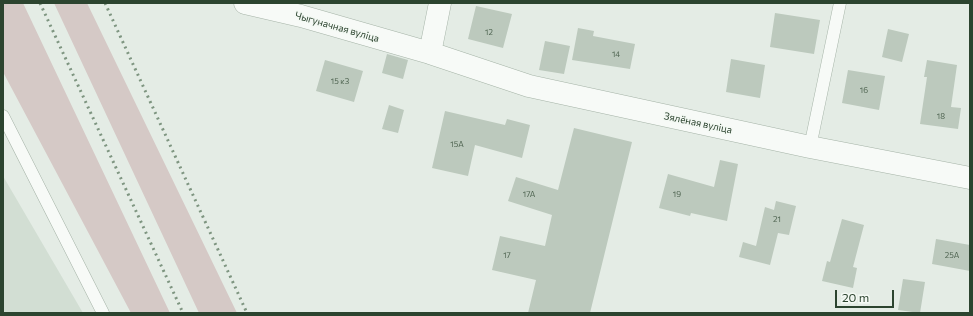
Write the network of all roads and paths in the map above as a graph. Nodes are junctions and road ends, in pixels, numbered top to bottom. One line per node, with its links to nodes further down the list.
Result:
1 (245, 3): 4 (street, Чыгуначная вуліца)
2 (440, 3): 4 (street)
3 (840, 3): 6 (lane)
4 (430, 52): 6 (street, Зялёная вуліца)
5 (3, 116): 8 (lane)
6 (810, 148): 7 (street, Зялёная вуліца)
7 (970, 178)
8 (103, 313)

